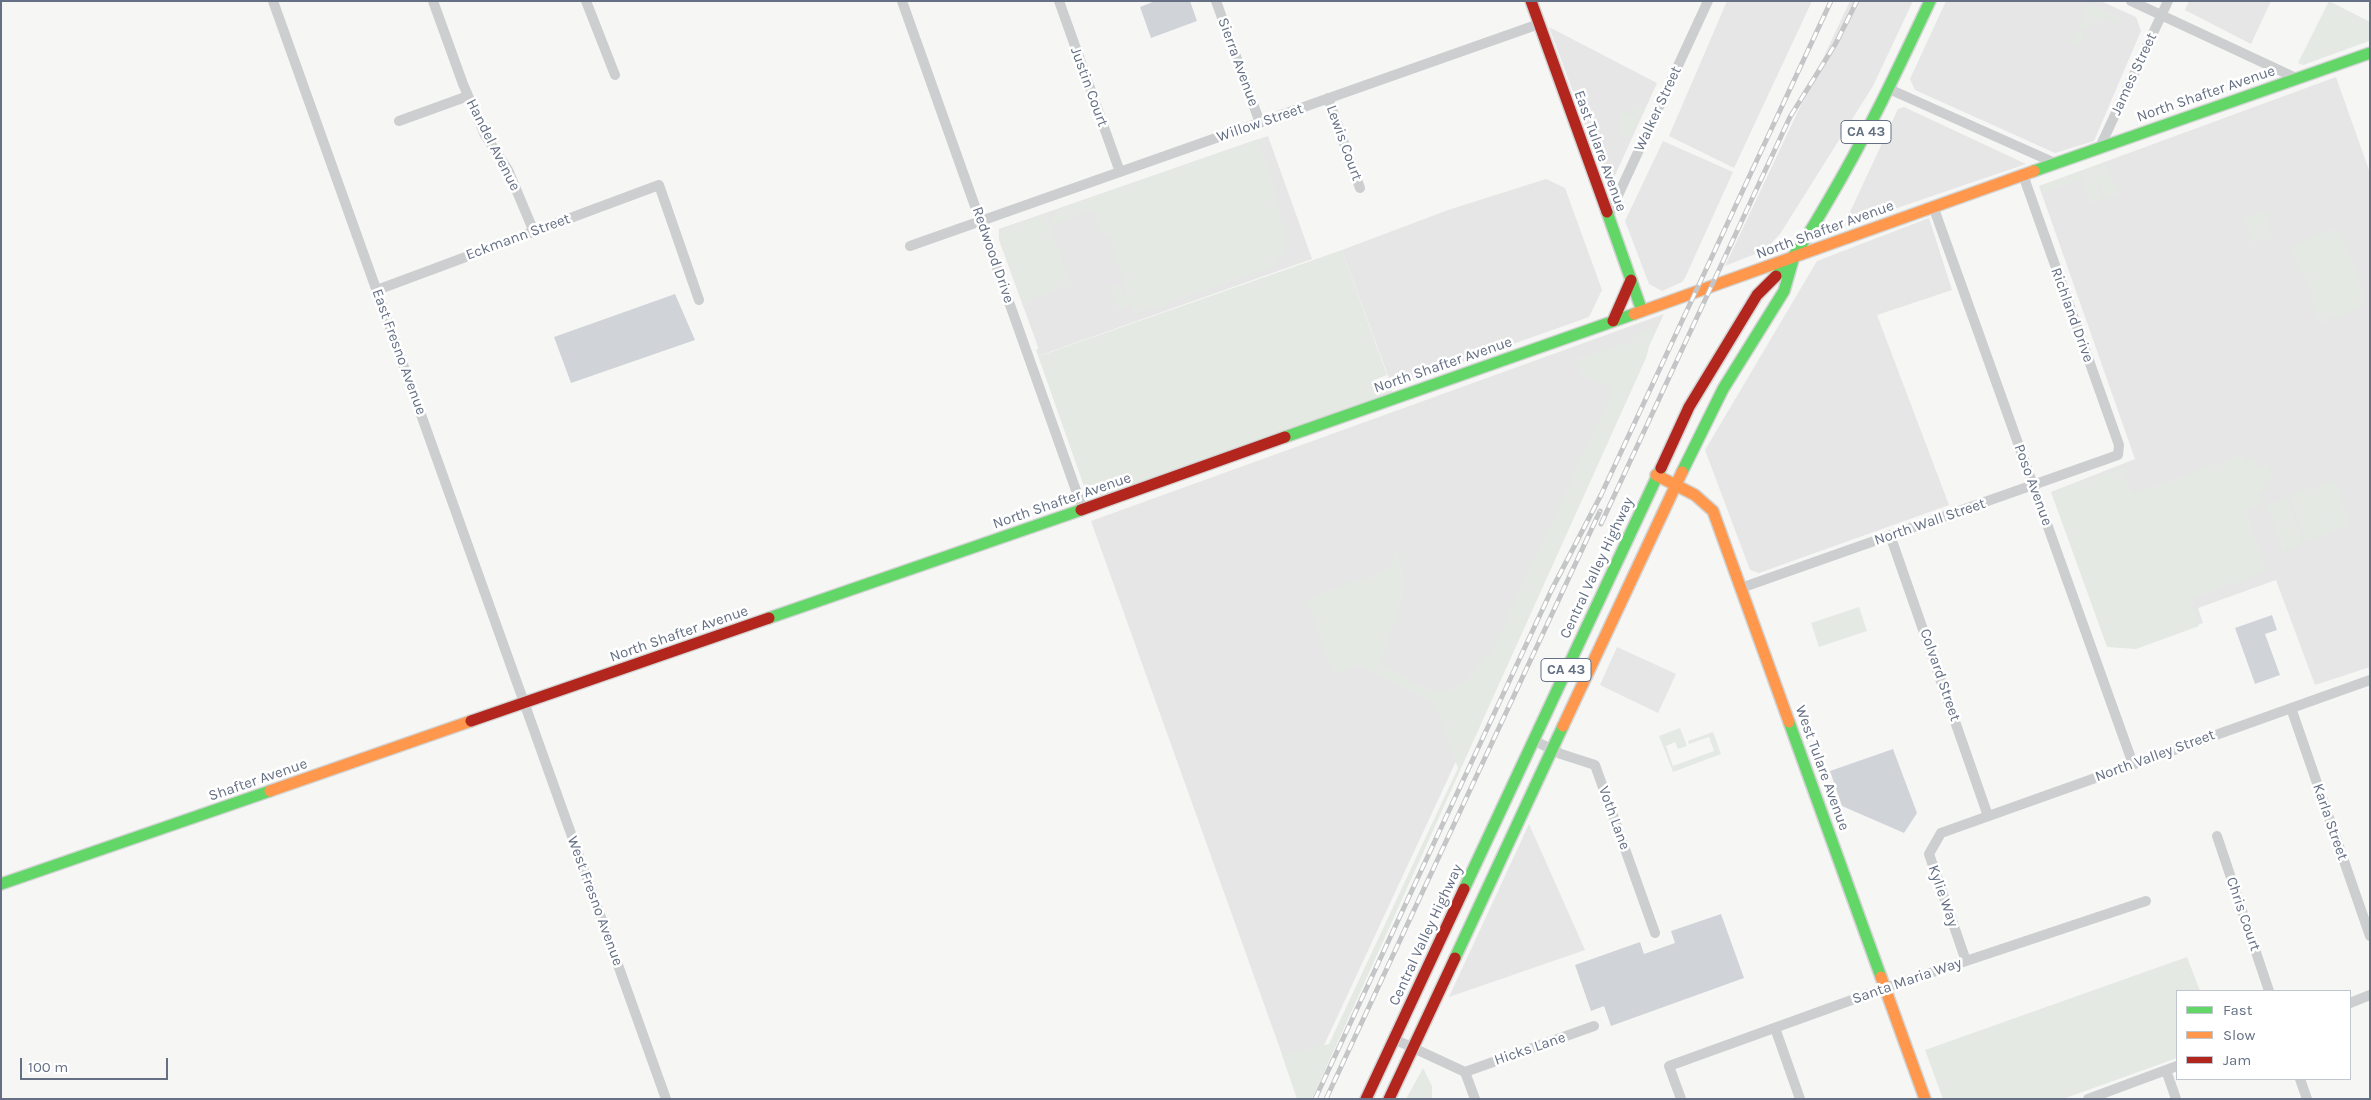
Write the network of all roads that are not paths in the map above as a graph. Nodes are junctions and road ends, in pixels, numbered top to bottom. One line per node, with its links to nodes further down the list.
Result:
1 (273, 1): 34 (street, East Fresno Avenue)
2 (434, 1): 18 (street, Handel Avenue)
3 (586, 1): 15 (street)
4 (902, 1): 29 (street, Redwood Drive)
5 (1059, 1): 24 (street, Justin Court)
6 (1216, 1): 21 (street, Sierra Avenue)
7 (1530, 1): 13 (main road, East Tulare Avenue)
8 (1708, 1): 28 (street, Walker Street)
9 (1930, 1): 17 (main road, Central Valley Highway / CA 43)
10 (2132, 1): 12 (street)
11 (2168, 1): 12 (street, James Street)
12 (2161, 15): 16 (street); 22 (street, James Street)
13 (1539, 24): 19 (street, Willow Street); 28 (main road, East Tulare Avenue)
14 (2370, 53): 16 (main road, North Shafter Avenue)
15 (615, 75)
16 (2296, 78): 22 (main road, North Shafter Avenue)
17 (1889, 89): 23 (street); 32 (main road, Central Valley Highway / CA 43)
18 (468, 96): 20 (street); 30 (street, Handel Avenue)
19 (1328, 98): 21 (street, Willow Street); 26 (street, Lewis Court)
20 (399, 121)
21 (1260, 123): 24 (street, Willow Street)
22 (2100, 148): 23 (main road, North Shafter Avenue)
23 (2055, 163): 25 (main road, North Shafter Avenue)
24 (1120, 172): 29 (street, Willow Street)
25 (2023, 175): 27 (main road, North Shafter Avenue); 38 (street, Richland Drive)
26 (1360, 188)
27 (1933, 206): 32 (main road, North Shafter Avenue); 41 (street, Poso Avenue)
28 (1608, 217): 33 (main road, East Tulare Avenue)
29 (981, 221): 31 (street, Willow Street); 42 (street, Redwood Drive)
30 (534, 232): 34 (street, Eckmann Street); 35 (street, Eckmann Street)
31 (910, 246)
32 (1794, 258): 36 (main road, North Shafter Avenue); 39 (main road, Central Valley Highway / CA 43); 40 (main road, Central Valley Highway / CA 43)
33 (1631, 280): 36 (main road, East Tulare Avenue); 37 (main road)
34 (376, 290): 46 (street, East Fresno Avenue)
35 (699, 300)
36 (1642, 311): 37 (main road, North Shafter Avenue)
37 (1613, 321): 42 (main road, North Shafter Avenue)
38 (2118, 455): 41 (street, North Wall Street)
39 (1656, 475): 40 (main road, West Tulare Avenue); 48 (main road, Central Valley Highway / CA 43)
40 (1676, 485): 44 (main road, West Tulare Avenue); 49 (main road, Central Valley Highway / CA 43)
41 (2033, 485): 43 (street, North Wall Street); 50 (street, Poso Avenue)
42 (1083, 510): 46 (main road, North Shafter Avenue)
43 (1890, 535): 44 (street, North Wall Street); 51 (street, Colvard Street)
44 (1742, 588): 59 (main road, West Tulare Avenue)
45 (2370, 680): 47 (street, North Valley Street)
46 (525, 703): 54 (main road, Shafter Avenue); 71 (street, West Fresno Avenue)
47 (2291, 708): 50 (street, North Valley Street); 57 (street, Karla Street)
48 (1533, 740): 49 (street, Voth Lane); 65 (main road, Central Valley Highway / CA 43)
49 (1552, 750): 56 (street, Voth Lane); 66 (main road, Central Valley Highway / CA 43)
50 (2134, 764): 51 (street, North Valley Street)
51 (1988, 816): 52 (street, North Valley Street)
52 (1941, 833): 58 (street, Kylie Way)
53 (2217, 836): 60 (street, Chris Court)
54 (1, 884)
55 (2146, 901): 58 (street, Santa Maria Way)
56 (1655, 933)
57 (2370, 936)
58 (1966, 961): 59 (street, Santa Maria Way)
59 (1885, 988): 64 (street, Santa Maria Way); 77 (main road, West Tulare Avenue)
60 (2269, 990)
61 (2370, 996): 62 (street)
62 (2351, 1003)
63 (1594, 1026): 69 (street, Hicks Lane)
64 (1775, 1028): 75 (street, Santa Maria Way); 76 (street)
65 (1394, 1038): 66 (street); 72 (main road, Central Valley Highway / CA 43)
66 (1412, 1048): 69 (street); 73 (main road, Central Valley Highway / CA 43)
67 (2176, 1066): 68 (street)
68 (2166, 1070): 78 (street); 79 (street)
69 (1465, 1072): 74 (street)
70 (2300, 1080): 80 (street)
71 (666, 1099)
72 (1366, 1099)
73 (1388, 1099)
74 (1475, 1099)
75 (1681, 1099)
76 (1800, 1099)
77 (1925, 1099)
78 (2088, 1099)
79 (2176, 1099)
80 (2307, 1099)

